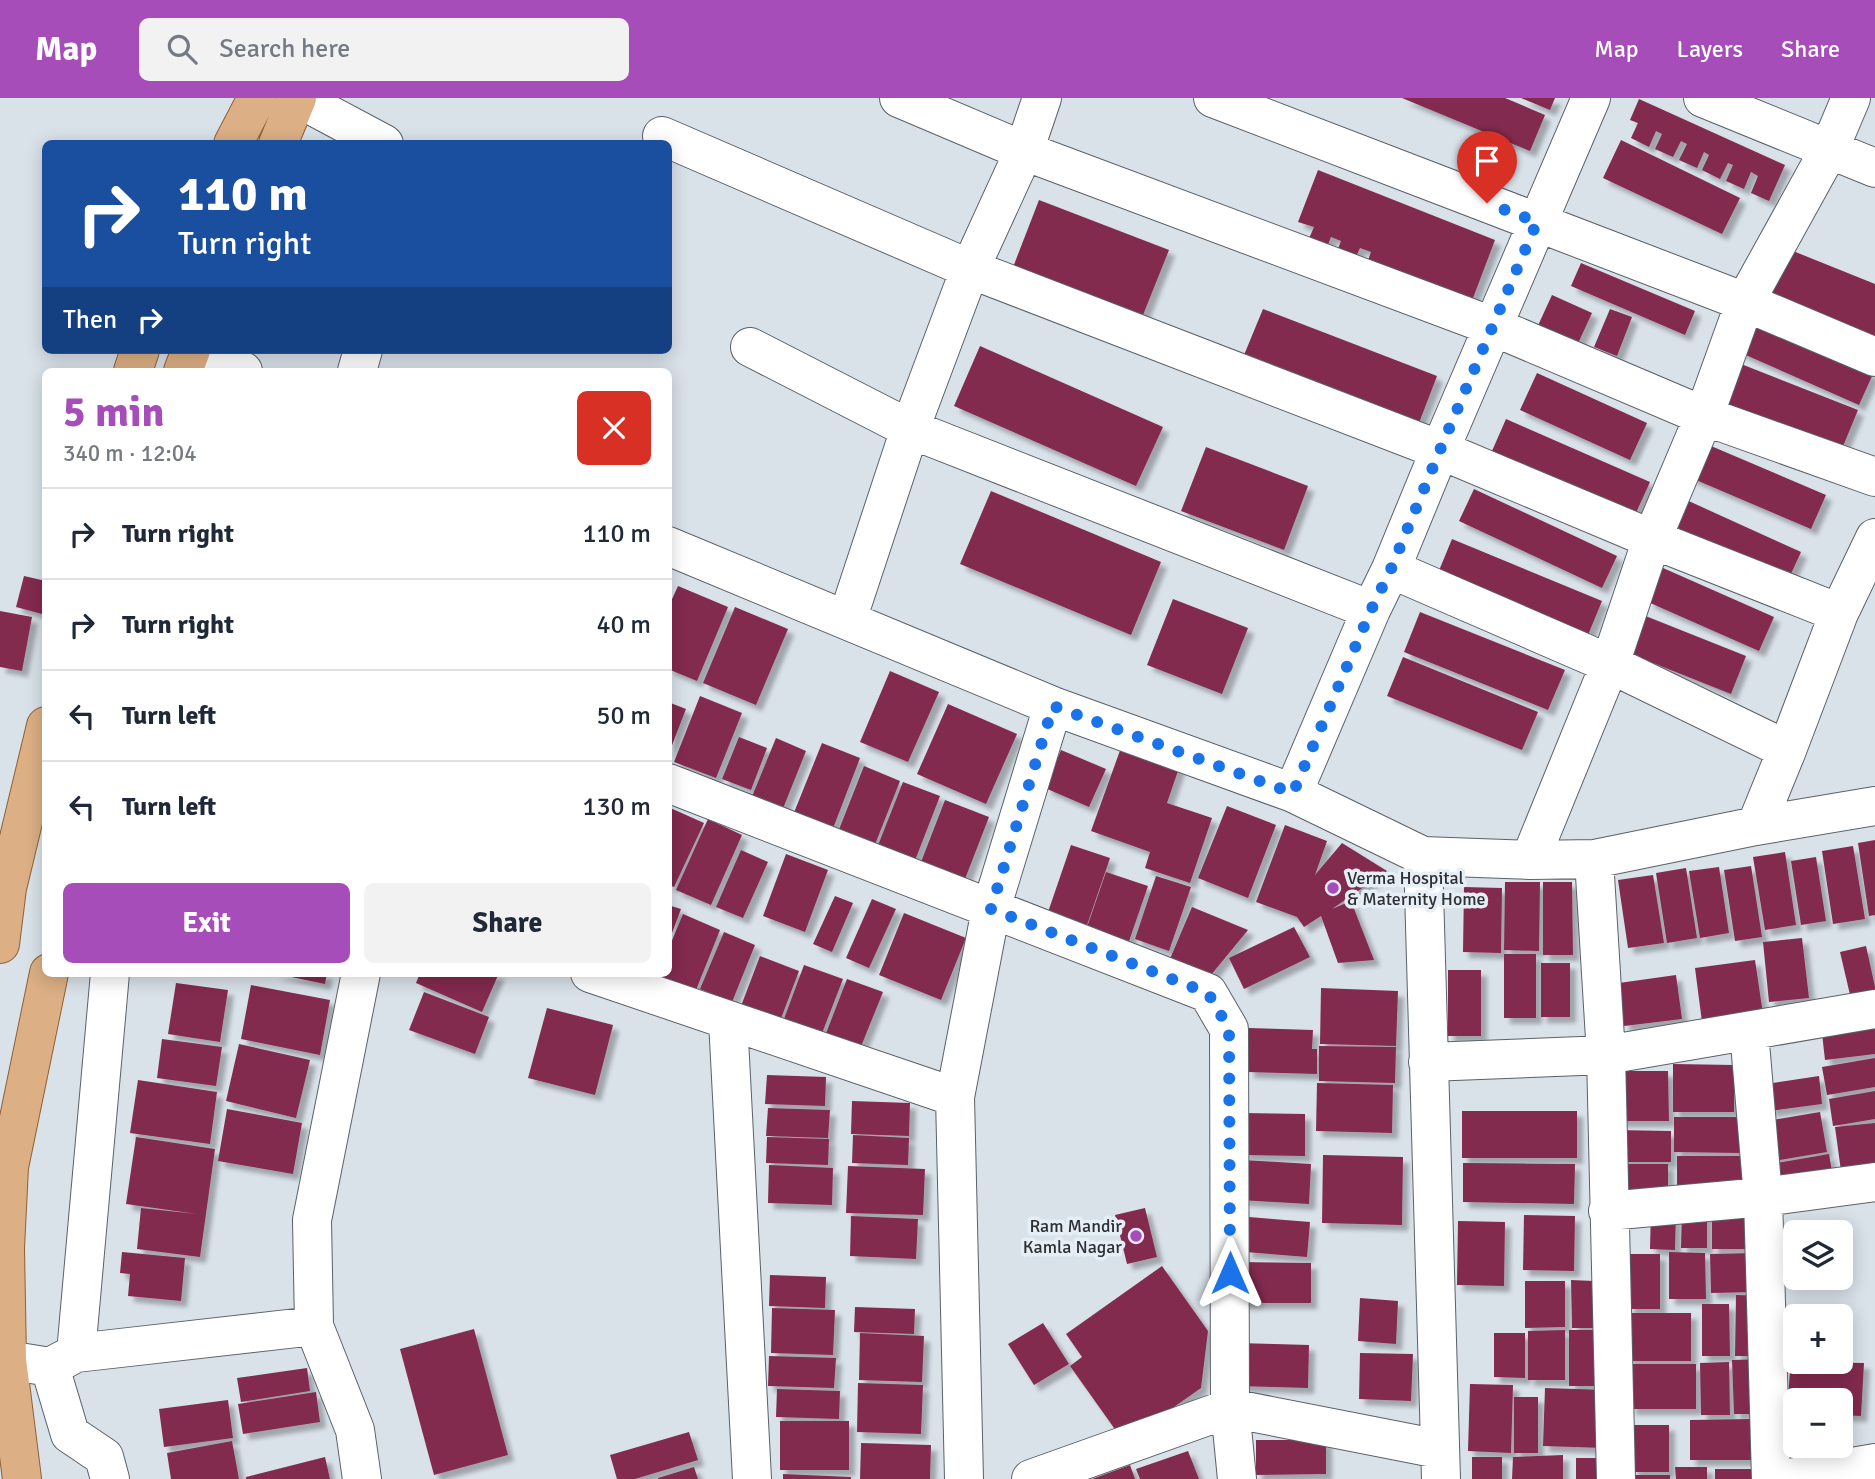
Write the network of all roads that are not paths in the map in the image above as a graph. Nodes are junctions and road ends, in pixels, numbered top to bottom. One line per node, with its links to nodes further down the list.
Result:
1 (257, 98): 10 (main road)
2 (298, 98): 11 (main road); 12 (street)
3 (899, 98): 16 (street)
4 (1042, 98): 16 (street)
5 (1213, 98): 18 (street)
6 (1591, 98): 18 (street)
7 (1703, 98): 15 (street)
8 (1851, 98): 15 (street)
9 (662, 136): 13 (street)
10 (235, 140)
11 (280, 140)
12 (377, 140)
13 (671, 140)
14 (672, 140): 19 (street)
15 (1829, 150): 17 (street); 20 (street)
16 (1024, 151): 19 (street); 21 (street)
17 (1875, 168)
18 (1537, 222): 20 (street); 21 (street)
19 (970, 269): 27 (street); 28 (street)
20 (1745, 302): 24 (street); 26 (street)
21 (1492, 326): 26 (street); 28 (street)
22 (750, 347): 27 (street)
23 (201, 354): 25 (street)
24 (1875, 357)
25 (236, 368)
26 (1704, 416): 29 (street); 31 (street)
27 (910, 429): 34 (street); 36 (street)
28 (1440, 450): 31 (street); 33 (street)
29 (1875, 477)
30 (1875, 538): 35 (street)
31 (1652, 539): 35 (street); 37 (street)
32 (672, 548): 36 (street)
33 (1391, 569): 34 (street); 37 (street)
34 (1371, 610): 42 (street)
35 (1839, 613): 40 (street)
36 (847, 620): 38 (street)
37 (1610, 664): 40 (street); 47 (street)
38 (1053, 706): 42 (street); 48 (street)
39 (42, 743): 49 (main road)
40 (1787, 750): 44 (street)
41 (672, 785): 48 (street)
42 (1293, 793): 45 (street)
43 (1875, 806): 44 (street)
44 (1756, 826): 46 (street)
45 (1423, 856): 47 (street); 58 (street)
46 (1594, 859): 47 (street); 57 (street)
47 (1530, 860)
48 (991, 909): 59 (street); 66 (street)
49 (0, 944)
50 (49, 977): 64 (main road)
51 (110, 977): 65 (street)
52 (360, 977): 63 (street)
53 (602, 977): 55 (street)
54 (1875, 1009): 56 (street)
55 (728, 1020): 59 (street); 72 (street)
56 (1749, 1031): 57 (street); 61 (street)
57 (1606, 1055): 58 (street); 62 (street)
58 (1428, 1062): 68 (street)
59 (956, 1097): 73 (street)
60 (1875, 1182): 61 (street)
61 (1763, 1197): 62 (street); 77 (street)
62 (1608, 1211): 76 (street)
63 (314, 1325): 65 (street); 71 (street)
64 (7, 1360): 65 (street); 69 (main road)
65 (63, 1360): 70 (street)
66 (1230, 1408): 68 (street); 74 (street); 75 (street)
67 (1875, 1463): 78 (street)
68 (1440, 1464)
69 (22, 1479)
70 (110, 1479)
71 (362, 1479)
72 (752, 1479)
73 (964, 1479)
74 (1031, 1479)
75 (1237, 1479)
76 (1616, 1479)
77 (1771, 1479)
78 (1784, 1479)

